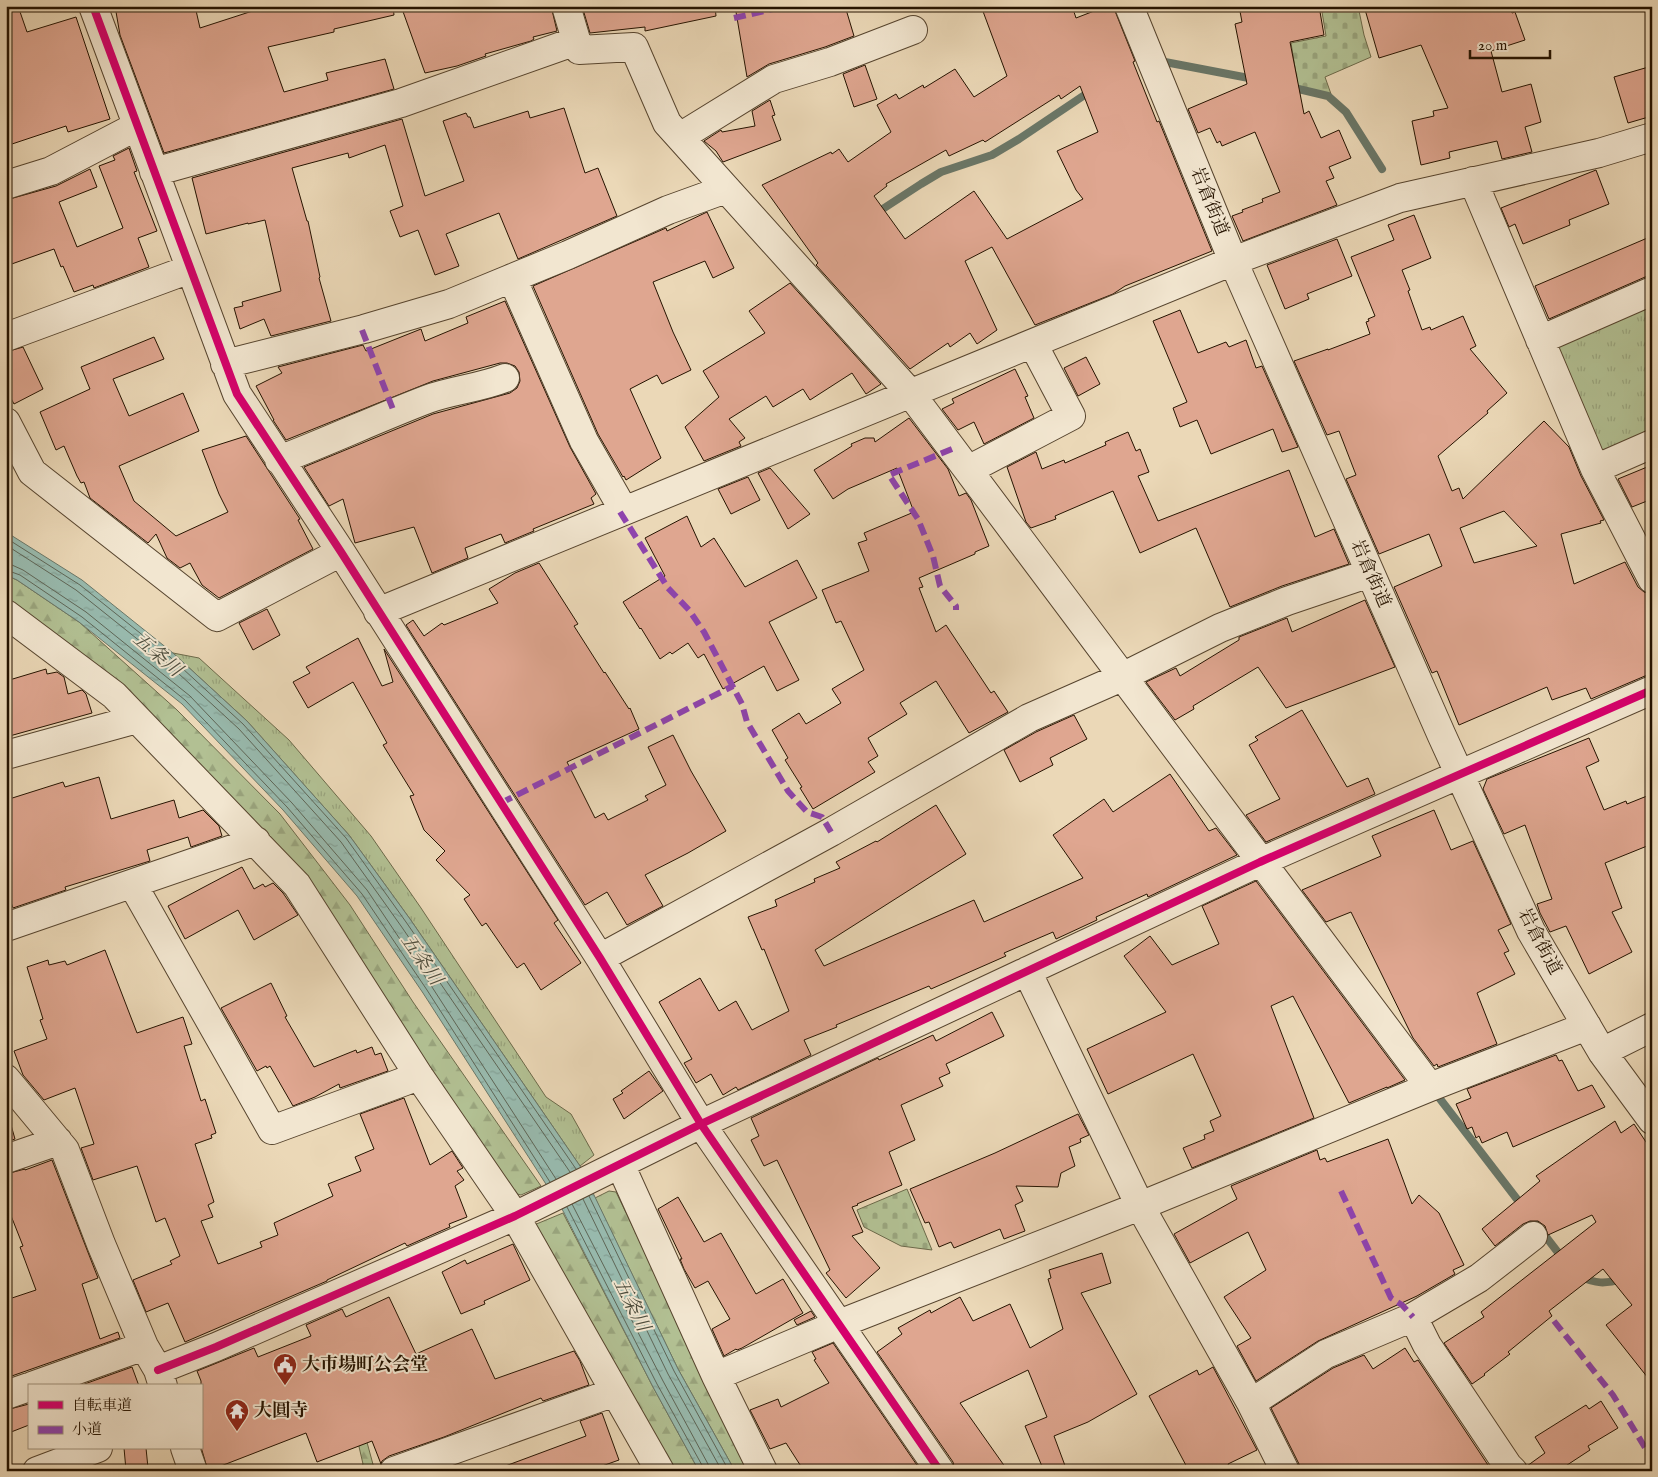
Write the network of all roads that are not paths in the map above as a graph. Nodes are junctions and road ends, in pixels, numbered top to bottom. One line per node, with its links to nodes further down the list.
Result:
1 (93, 6): 6 (street)
2 (566, 6): 5 (street)
3 (1129, 6): 13 (street, 岩倉街道)
4 (913, 30): 7 (street)
5 (576, 40): 7 (street); 9 (street)
6 (138, 126): 9 (street); 11 (street)
7 (680, 137): 12 (street)
8 (1652, 137): 10 (street)
9 (154, 172): 14 (street)
10 (1473, 182): 13 (street); 18 (street)
11 (6, 185)
12 (726, 189): 15 (street); 22 (street)
13 (1233, 261): 19 (street); 30 (street, 岩倉街道)
14 (190, 270): 17 (street); 20 (street)
15 (512, 278): 20 (street); 28 (street)
16 (1652, 290): 18 (street)
17 (6, 338)
18 (1540, 340): 26 (street)
19 (1033, 344): 22 (street); 27 (street)
20 (225, 364): 25 (street)
21 (506, 378): 25 (street)
22 (911, 394): 27 (street); 28 (street)
23 (6, 422): 29 (street)
24 (1652, 444): 26 (street)
25 (279, 460): 29 (street)
26 (1595, 469): 31 (street)
27 (968, 470): 34 (street)
28 (624, 511): 32 (street)
29 (341, 552): 32 (street)
30 (1370, 573): 34 (street); 38 (street, 岩倉街道)
31 (1652, 579)
32 (378, 612): 43 (street)
33 (6, 614): 36 (street)
34 (1122, 677): 40 (street); 43 (street)
35 (1652, 690): 38 (street)
36 (137, 719): 37 (street); 39 (street)
37 (6, 755)
38 (1459, 774): 40 (street); 45 (street, 岩倉街道)
39 (256, 842): 41 (street); 48 (street)
40 (1260, 862): 44 (street); 50 (street)
41 (133, 885): 42 (street); 48 (street)
42 (6, 927)
43 (600, 958): 52 (street)
44 (1027, 971): 52 (street); 56 (street)
45 (1587, 1026): 47 (street, 岩倉街道); 50 (street)
46 (1652, 1027): 47 (street)
47 (1602, 1052): 51 (street, 岩倉街道)
48 (419, 1076): 57 (street)
49 (6, 1079): 53 (street)
50 (1430, 1087): 56 (street)
51 (1652, 1120)
52 (701, 1124): 55 (street); 60 (street)
53 (58, 1142): 54 (street); 61 (street)
54 (6, 1159)
55 (613, 1167): 57 (street); 62 (street)
56 (1140, 1206): 60 (street); 68 (street)
57 (521, 1213): 63 (street); 66 (street)
58 (1533, 1236): 59 (street)
59 (1413, 1317): 68 (street); 78 (street)
60 (839, 1324): 62 (street); 76 (street)
61 (144, 1346): 63 (street); 64 (street)
62 (716, 1376): 75 (street)
63 (161, 1378)
64 (38, 1384)
65 (28, 1387): 67 (street)
66 (615, 1392): 73 (street); 74 (street)
67 (6, 1395)
68 (1251, 1403): 77 (street)
69 (93, 1450): 71 (street)
70 (186, 1450): 72 (street)
71 (37, 1471)
72 (194, 1471)
73 (394, 1471)
74 (660, 1471)
75 (763, 1471)
76 (940, 1471)
77 (1285, 1471)
78 (1513, 1471)

